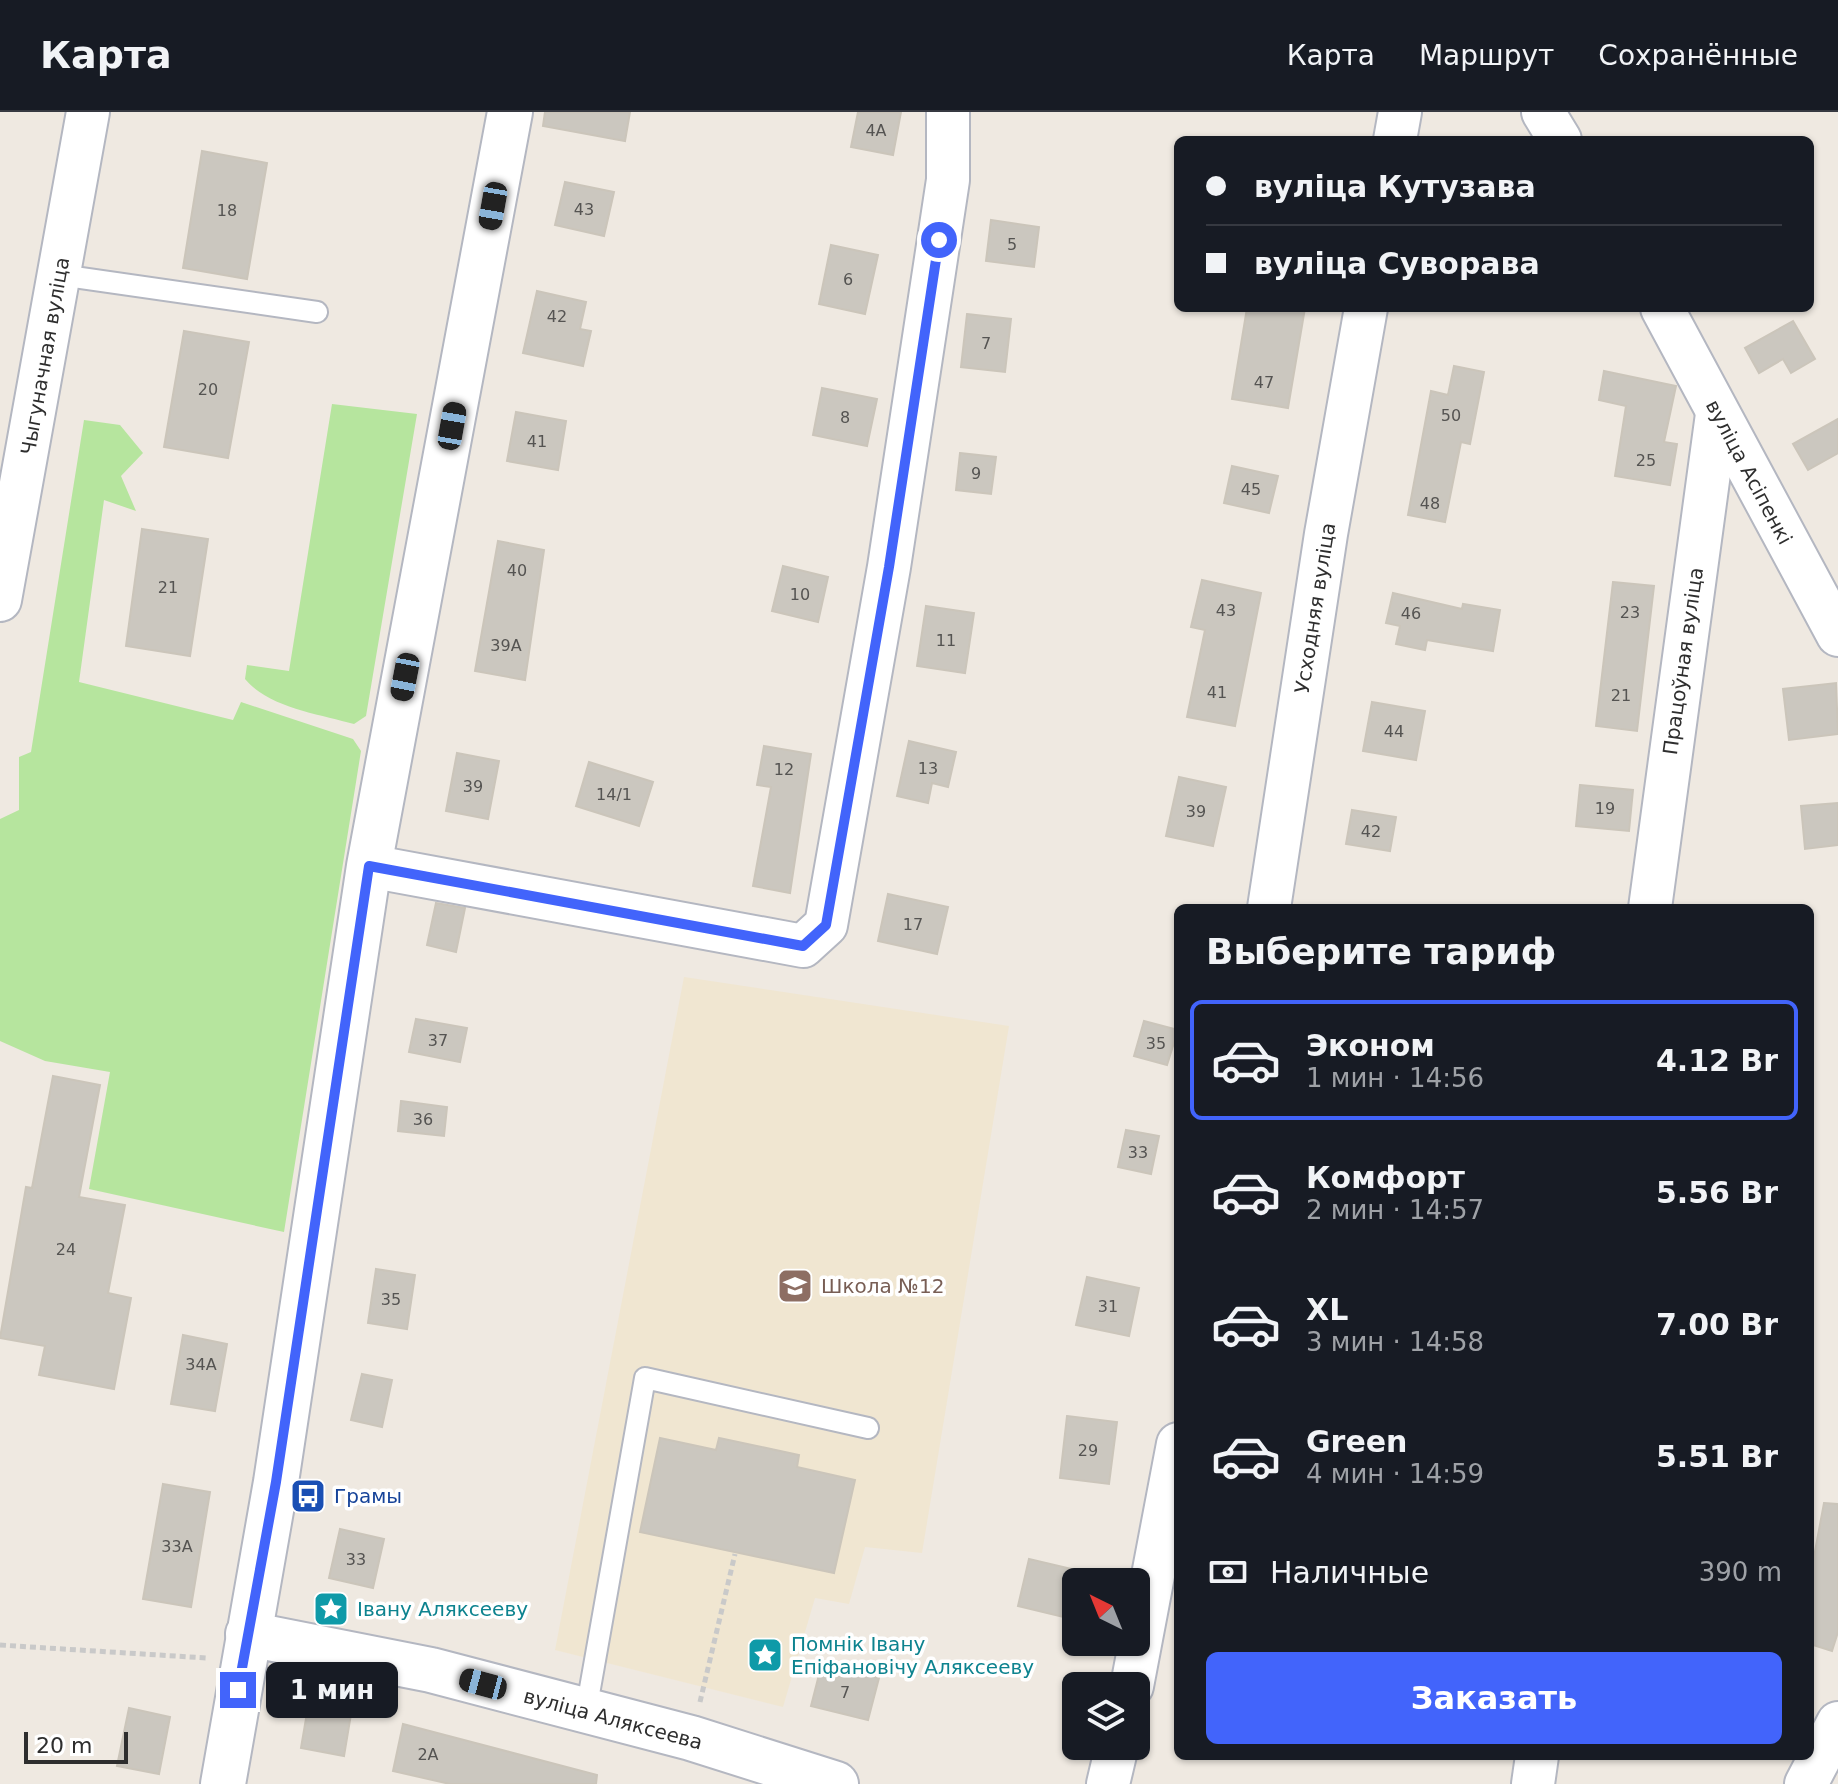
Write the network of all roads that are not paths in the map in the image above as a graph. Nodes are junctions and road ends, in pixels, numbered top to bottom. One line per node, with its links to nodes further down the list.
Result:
1 (88, 112): 8 (street, Чыгуначная вуліца)
2 (510, 112): 15 (street)
3 (948, 112): 15 (street)
4 (1400, 112): 6 (street)
5 (1543, 112): 7 (street)
6 (1396, 136)
7 (1558, 136)
8 (60, 275): 9 (lane); 13 (street, Чыгуначная вуліца)
9 (317, 312)
10 (1365, 312): 16 (street, Усходняя вуліца)
11 (1664, 312): 12 (street, вуліца Асіпенкі)
12 (1717, 414): 14 (street, вуліца Асіпенкі); 17 (street, Працоўная вуліца)
13 (0, 600)
14 (1838, 635)
15 (369, 866): 20 (street)
16 (1270, 904)
17 (1651, 904)
18 (868, 1428): 22 (lane)
19 (1174, 1465): 21 (street)
20 (246, 1647): 22 (street, вуліца Аляксеева); 26 (street)
21 (1135, 1672)
22 (586, 1711): 27 (street, вуліца Аляксеева)
23 (1838, 1723): 30 (street)
24 (1114, 1760): 28 (street)
25 (1536, 1760): 29 (street)
26 (223, 1784)
27 (836, 1784)
28 (1108, 1784)
29 (1533, 1784)
30 (1806, 1784)

